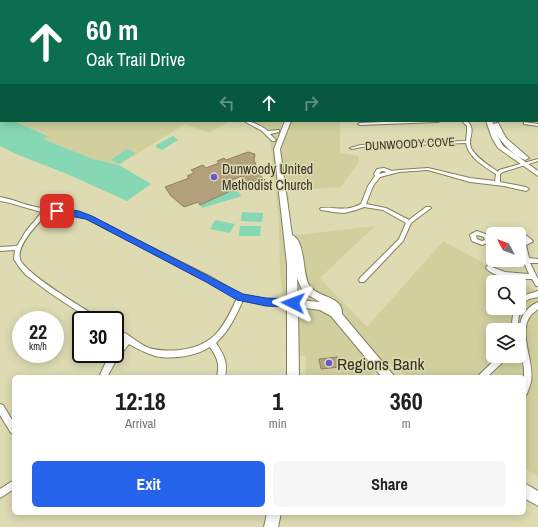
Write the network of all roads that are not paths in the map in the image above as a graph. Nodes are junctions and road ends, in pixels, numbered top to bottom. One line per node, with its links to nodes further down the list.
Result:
1 (248, 122): 12 (street)
2 (282, 122): 11 (main road)
3 (288, 122): 16 (main road)
4 (360, 122): 10 (street)
5 (465, 122): 14 (street)
6 (489, 122): 18 (main road)
7 (495, 122): 18 (main road)
8 (525, 123): 9 (street)
9 (538, 125)
10 (359, 130)
11 (277, 131): 12 (street); 13 (main road)
12 (267, 133): 13 (street)
13 (274, 140): 16 (main road)
14 (468, 142): 15 (street, DUNWOODY COVE); 20 (street)
15 (352, 148)
16 (277, 149): 30 (main road)
17 (538, 160): 18 (street)
18 (527, 163): 19 (main road); 20 (street); 21 (main road)
19 (538, 168)
20 (498, 174): 22 (street)
21 (538, 174)
22 (497, 183): 23 (street); 25 (street)
23 (526, 189)
24 (0, 199): 28 (street)
25 (363, 205): 27 (street); 29 (street)
26 (428, 208): 29 (street)
27 (323, 209)
28 (47, 210): 31 (street); 40 (street)
29 (409, 222): 37 (street)
30 (288, 232): 42 (main road); 45 (main road)
31 (18, 248): 32 (street); 44 (street)
32 (0, 249)
33 (526, 260): 34 (street); 36 (street)
34 (538, 261)
35 (489, 268): 36 (street)
36 (534, 277): 38 (street)
37 (362, 280)
38 (538, 284)
39 (538, 294): 41 (street)
40 (240, 297): 42 (street); 48 (street)
41 (526, 299)
42 (293, 303): 45 (main road); 52 (main road)
43 (538, 305): 55 (street)
44 (82, 311)
45 (340, 318): 53 (main road)
46 (124, 336): 47 (street)
47 (129, 339): 48 (street); 50 (street)
48 (212, 343): 51 (street)
49 (497, 363): 54 (street)
50 (104, 375)
51 (222, 375)
52 (293, 375)
53 (387, 375)
54 (484, 375)
55 (526, 389)
56 (0, 408): 57 (street)
57 (12, 427)
58 (12, 485): 60 (street)
59 (526, 491): 61 (main road)
60 (0, 494)
61 (538, 499)
62 (274, 515): 63 (main road)
63 (271, 527)

